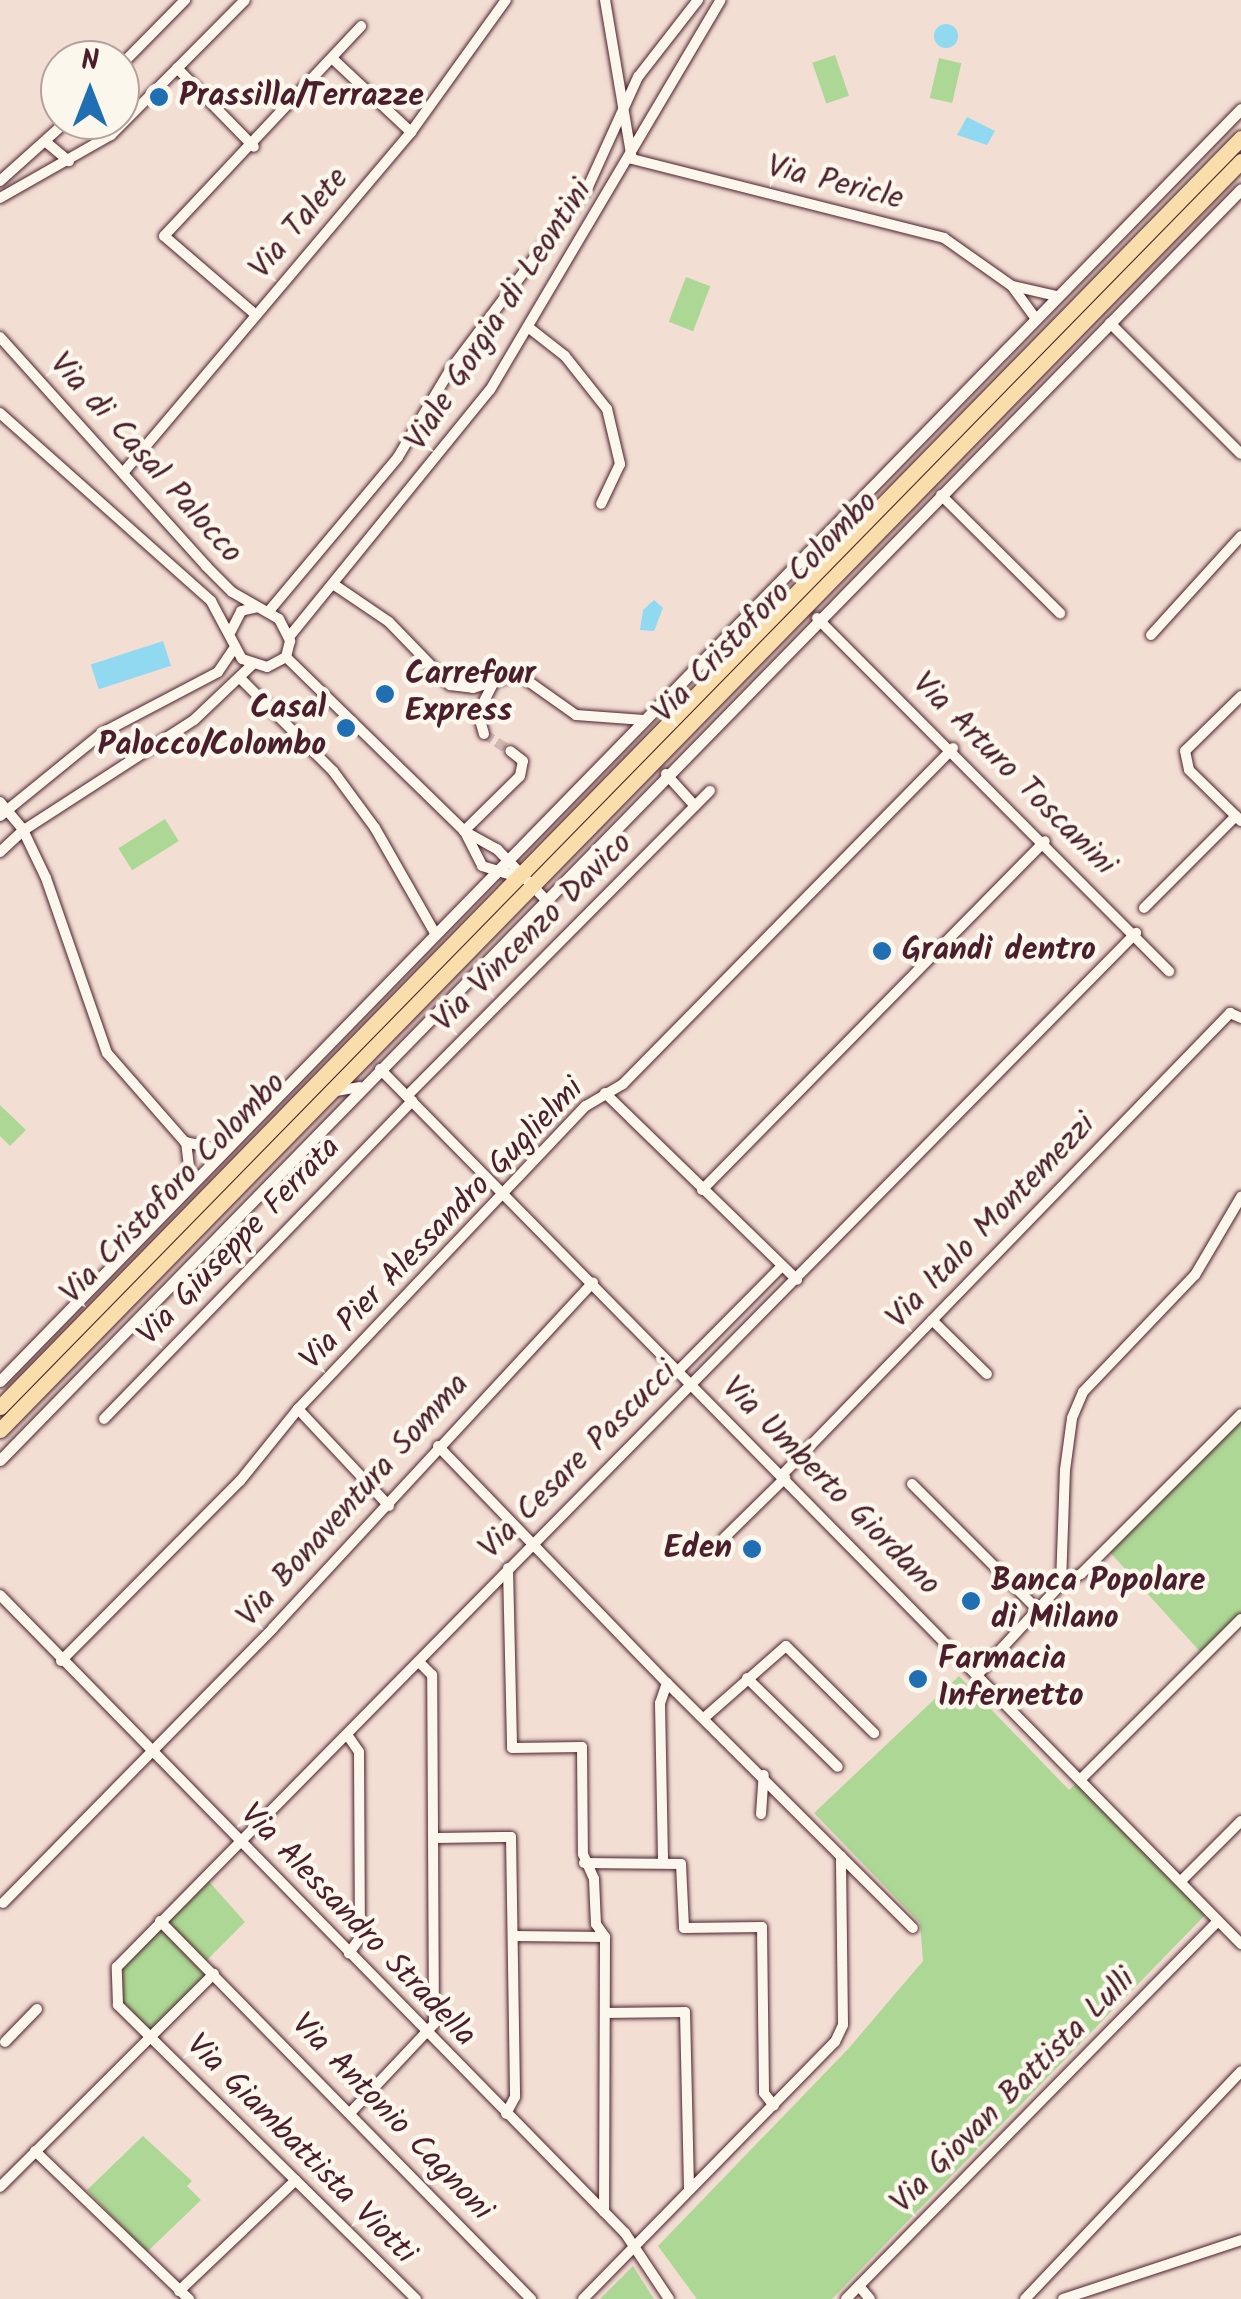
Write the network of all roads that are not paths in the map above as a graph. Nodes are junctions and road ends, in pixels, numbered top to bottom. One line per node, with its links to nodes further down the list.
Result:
1 (185, 0): 8 (street)
2 (245, 0): 10 (street)
3 (506, 0): 13 (street, Via Talete)
4 (605, 0): 11 (street)
5 (698, 0): 11 (street, Viale Gorgia di Leontini)
6 (722, 0): 17 (street, Viale Gorgia di Leontini)
7 (360, 26): 9 (street)
8 (140, 46)
9 (333, 59): 13 (street); 16 (street)
10 (177, 68): 16 (street); 19 (street)
11 (624, 108): 17 (street); 38 (street, Viale Gorgia di Leontini)
12 (1241, 109): 24 (street, Via Cristoforo Colombo)
13 (411, 132): 25 (street, Via Talete)
14 (1241, 138): 46 (main road, Via Cristoforo Colombo)
15 (46, 142): 19 (street); 20 (street)
16 (254, 147): 25 (street)
17 (632, 159): 23 (street, Via Pericle); 28 (street, Viale Gorgia di Leontini)
18 (1241, 161): 67 (main road, Via Cristoforo Colombo)
19 (69, 162): 22 (street)
20 (0, 182)
21 (1241, 189): 27 (street, Via Cristoforo Colombo)
22 (0, 198)
23 (1012, 286): 24 (street, Via Pericle); 26 (street, Via Pericle)
24 (1056, 296): 26 (street, Via Cristoforo Colombo)
25 (256, 315): 32 (street, Via Talete)
26 (1036, 319): 47 (street, Via Cristoforo Colombo)
27 (1110, 324): 31 (street); 33 (street, Via Cristoforo Colombo)
28 (528, 327): 34 (street); 36 (street, Viale Gorgia di Leontini)
29 (0, 337): 32 (street, Via di Casal Palocco)
30 (0, 413): 40 (street, Via di Casal Palocco)
31 (1241, 454)
32 (123, 473): 38 (street, Via di Casal Palocco)
33 (941, 495): 37 (street); 39 (street, Via Cristoforo Colombo)
34 (601, 504)
35 (1241, 536): 41 (street)
36 (336, 586): 42 (street, Viale Gorgia di Leontini); 49 (street)
37 (1057, 604)
38 (264, 609): 40 (street); 42 (street)
39 (817, 618): 53 (street, Via Arturo Toscanini); 55 (street, Via Cristoforo Colombo)
40 (230, 630): 43 (street, Via di Casal Palocco)
41 (1152, 635)
42 (289, 637): 44 (street)
43 (234, 648): 45 (street); 58 (street)
44 (286, 657): 45 (street); 61 (street)
45 (252, 665): 48 (street)
46 (724, 667): 47 (street, Via Cristoforo Colombo); 66 (main road, Via Cristoforo Colombo)
47 (692, 671): 51 (street, Via Cristoforo Colombo)
48 (242, 680): 60 (street); 69 (street)
49 (494, 681): 51 (street); 52 (street)
50 (1241, 696): 59 (street)
51 (644, 720): 64 (street, Via Cristoforo Colombo)
52 (484, 734)
53 (953, 748): 62 (street, Via Arturo Toscanini); 76 (street, Via Pier Alessandro Guglielmi)
54 (510, 750): 61 (street)
55 (666, 774): 57 (street); 67 (street, Via Cristoforo Colombo)
56 (710, 791): 57 (street, Via Vincenzo Davico)
57 (695, 806): 77 (street, Via Vincenzo Davico)
58 (3, 809): 60 (street)
59 (1239, 818): 68 (street)
60 (24, 830): 63 (street); 78 (street)
61 (464, 831): 64 (street); 65 (street)
62 (1045, 841): 70 (street, Via Arturo Toscanini); 81 (street)
63 (0, 852)
64 (506, 861): 65 (street, Via Cristoforo Colombo); 66 (street)
65 (495, 872): 66 (street); 69 (street, Via Cristoforo Colombo)
66 (518, 877): 67 (street); 92 (main road, Via Cristoforo Colombo)
67 (538, 893): 73 (street, Via Cristoforo Colombo); 75 (main road, Via Cristoforo Colombo)
68 (1144, 908)
69 (436, 933): 79 (street, Via Cristoforo Colombo)
70 (1136, 933): 71 (street, Via Arturo Toscanini); 85 (street, Via Cesare Pascucci)
71 (1169, 970)
72 (1241, 1018): 87 (street, Via Italo Montemezzi)
73 (380, 1069): 74 (street, Via Cristoforo Colombo); 77 (street, Via Umberto Giordano)
74 (360, 1087): 75 (street, Via Cristoforo Colombo); 98 (street, Via Cristoforo Colombo)
75 (330, 1092): 96 (main road, Via Cristoforo Colombo)
76 (605, 1093): 81 (street); 82 (street, Via Pier Alessandro Guglielmi)
77 (409, 1098): 82 (street, Via Umberto Giordano); 95 (street, Via Giuseppe Ferrata)
78 (185, 1142): 79 (street); 80 (street)
79 (223, 1150): 80 (street, Via Cristoforo Colombo)
80 (192, 1182): 90 (street, Via Cristoforo Colombo)
81 (702, 1190): 84 (street)
82 (504, 1196): 86 (street, Via Umberto Giordano); 93 (street, Via Pier Alessandro Guglielmi)
83 (1241, 1197): 105 (street)
84 (782, 1266): 85 (street); 88 (street, Via Cesare Pascucci)
85 (797, 1280): 91 (street, Via Cesare Pascucci)
86 (593, 1283): 88 (street, Via Umberto Giordano); 97 (street, Via Bonaventura Somma)
87 (932, 1320): 89 (street); 99 (street, Via Italo Montemezzi)
88 (678, 1370): 91 (street, Via Umberto Giordano)
89 (987, 1374)
90 (0, 1381)
91 (691, 1383): 99 (street, Via Umberto Giordano); 103 (street, Via Cesare Pascucci)
92 (0, 1408)
93 (298, 1409): 101 (street); 109 (street, Via Pier Alessandro Guglielmi)
94 (1241, 1414): 105 (street)
95 (104, 1418)
96 (0, 1430)
97 (438, 1446): 101 (street, Via Bonaventura Somma); 103 (street)
98 (0, 1460)
99 (783, 1476): 102 (street, Via Italo Montemezzi); 111 (street, Via Umberto Giordano)
100 (912, 1484): 107 (street)
101 (389, 1506): 117 (street, Via Bonaventura Somma)
102 (724, 1538)
103 (533, 1541): 104 (street, Via Cesare Pascucci); 113 (street)
104 (508, 1567): 110 (street, Via Cesare Pascucci); 126 (street)
105 (1061, 1584): 107 (street)
106 (0, 1595): 109 (street, Via Alessandro Stradella)
107 (1040, 1612): 111 (street)
108 (1241, 1619): 120 (street)
109 (61, 1661): 117 (street, Via Alessandro Stradella)
110 (419, 1662): 116 (street, Via Cesare Pascucci); 123 (street)
111 (979, 1673): 120 (street, Via Umberto Giordano)
112 (746, 1678): 114 (street); 115 (street); 118 (street)
113 (667, 1683): 114 (street); 127 (street)
114 (704, 1718): 119 (street)
115 (874, 1733)
116 (348, 1736): 124 (street, Via Cesare Pascucci); 136 (street)
117 (150, 1752): 124 (street, Via Alessandro Stradella); 129 (street, Via Bonaventura Somma)
118 (838, 1768)
119 (764, 1774): 121 (street); 125 (street)
120 (1082, 1778): 128 (street, Via Umberto Giordano)
121 (761, 1814)
122 (1241, 1821): 128 (street)
123 (436, 1838): 133 (street); 140 (street)
124 (240, 1841): 131 (street, Via Cesare Pascucci); 136 (street, Via Alessandro Stradella)
125 (841, 1856): 132 (street); 144 (street)
126 (584, 1863): 127 (street); 134 (street)
127 (663, 1863): 144 (street)
128 (1181, 1881): 130 (street, Via Umberto Giordano)
129 (3, 1902)
130 (1218, 1921): 135 (street, Via Umberto Giordano); 154 (street, Via Giovan Battista Lulli)
131 (160, 1922): 137 (street, Via Antonio Cagnoni); 141 (street, Via Cesare Pascucci)
132 (913, 1928)
133 (512, 1936): 134 (street); 146 (street)
134 (605, 1936): 139 (street)
135 (1241, 1944)
136 (349, 1953): 140 (street, Via Alessandro Stradella)
137 (214, 1974): 141 (street); 145 (street, Via Antonio Cagnoni)
138 (37, 2008): 142 (street)
139 (606, 2013): 150 (street); 151 (street)
140 (429, 2035): 145 (street); 146 (street, Via Alessandro Stradella)
141 (149, 2036): 147 (street); 148 (street, Via Giambattista Viotti)
142 (5, 2042)
143 (1241, 2071): 162 (street)
144 (774, 2106): 150 (street)
145 (352, 2110): 157 (street, Via Antonio Cagnoni)
146 (506, 2114): 151 (street, Via Alessandro Stradella)
147 (35, 2151): 149 (street); 155 (street)
148 (296, 2180): 155 (street); 156 (street, Via Giambattista Viotti)
149 (0, 2187)
150 (690, 2190): 153 (street)
151 (604, 2212): 153 (street, Via Alessandro Stradella)
152 (1241, 2240): 163 (street)
153 (634, 2246): 158 (street); 159 (street, Via Alessandro Stradella)
154 (859, 2286): 160 (street, Via Giovan Battista Lulli); 161 (street)
155 (184, 2295)
156 (416, 2299)
157 (531, 2299)
158 (583, 2299)
159 (670, 2299)
160 (846, 2299)
161 (870, 2299)
162 (1026, 2299)
163 (1063, 2299)

